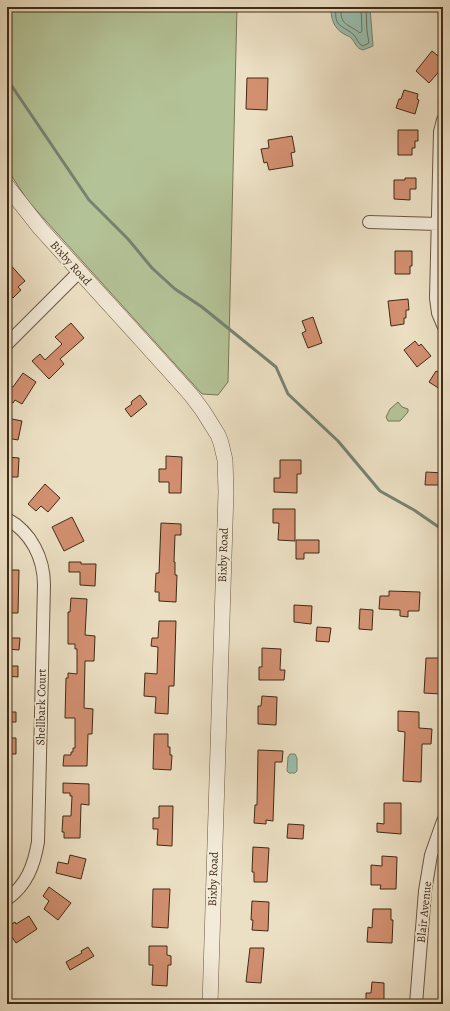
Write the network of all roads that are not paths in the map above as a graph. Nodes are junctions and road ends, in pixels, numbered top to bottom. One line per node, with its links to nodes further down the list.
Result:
1 (443, 120): 4 (street)
2 (7, 186): 5 (street, Bixby Road)
3 (368, 222): 4 (street)
4 (438, 224): 6 (street)
5 (79, 272): 7 (street); 11 (street, Bixby Road)
6 (443, 325)
7 (7, 344)
8 (7, 519): 10 (street, Shellbark Court)
9 (443, 822): 12 (street, Blair Avenue)
10 (7, 899)
11 (210, 1004)
12 (416, 1004)

